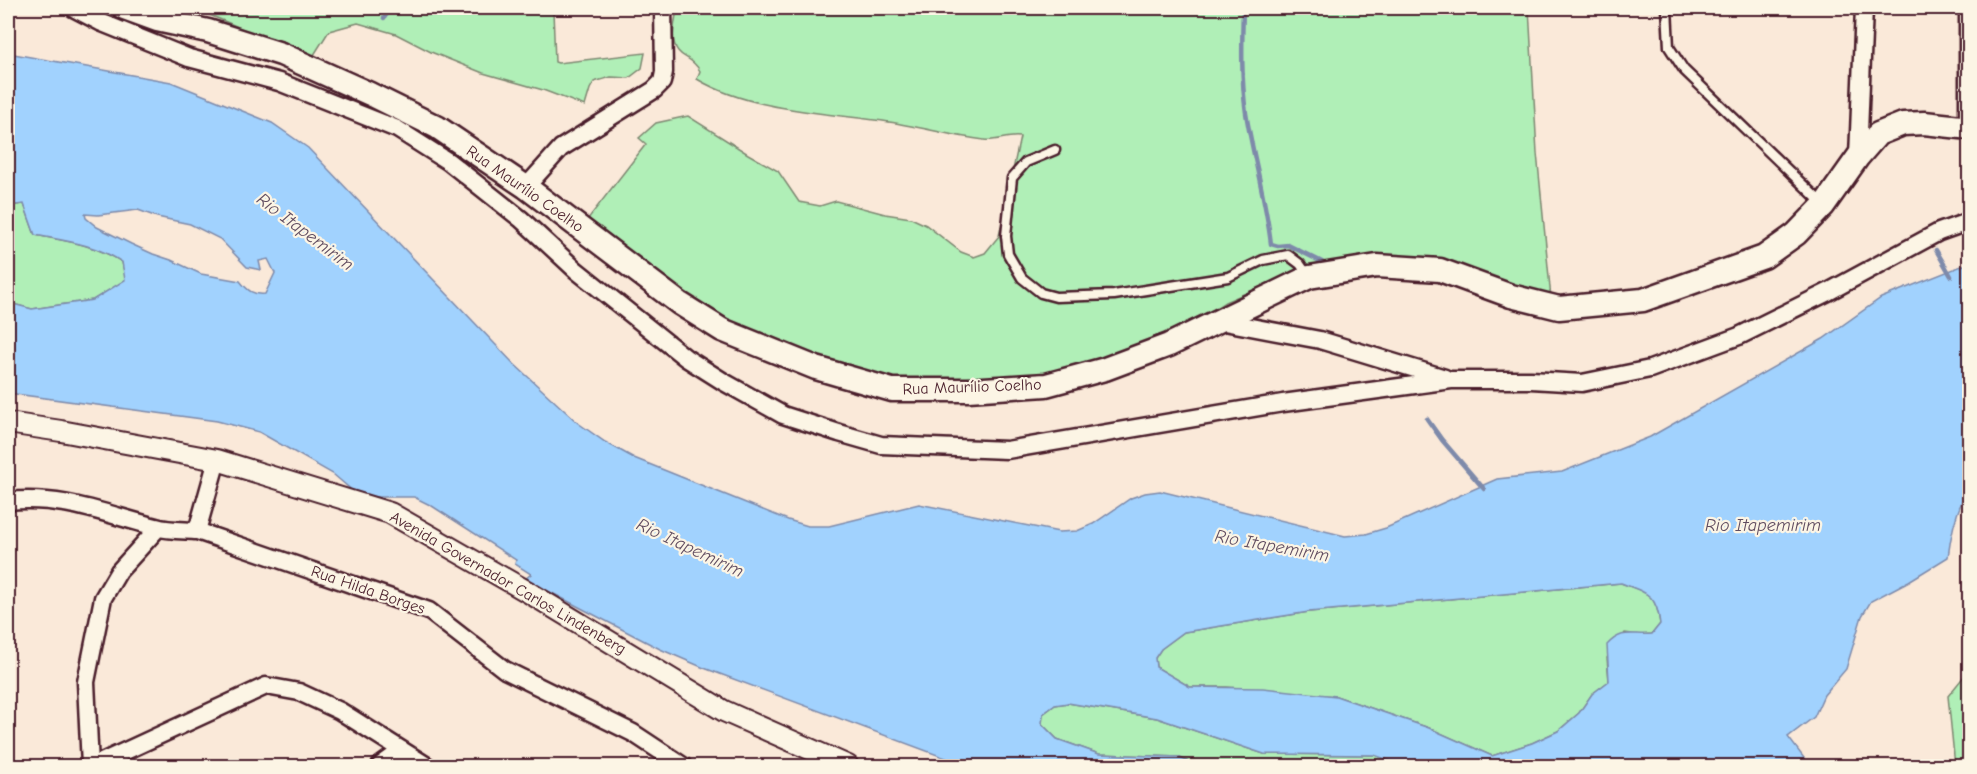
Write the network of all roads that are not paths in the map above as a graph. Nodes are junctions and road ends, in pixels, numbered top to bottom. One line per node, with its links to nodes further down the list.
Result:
1 (73, 8): 15 (street)
2 (124, 8): 10 (main road, Rua Maurílio Coelho)
3 (663, 8): 10 (street)
4 (1667, 8): 11 (lane)
5 (1864, 8): 9 (street)
6 (1968, 8): 7 (street)
7 (1969, 128): 9 (main road, Rua Maurílio Coelho)
8 (1055, 150): 13 (lane)
9 (1858, 157): 11 (main road, Rua Maurílio Coelho)
10 (526, 187): 14 (main road, Rua Maurílio Coelho)
11 (1824, 205): 13 (main road, Rua Maurílio Coelho)
12 (1970, 221): 15 (street)
13 (1309, 277): 14 (main road, Rua Maurílio Coelho)
14 (1219, 321): 15 (street)
15 (1451, 380)
16 (8, 423): 17 (street, Avenida Governador Carlos Lindenberg)
17 (217, 460): 20 (street); 26 (street, Avenida Governador Carlos Lindenberg)
18 (8, 501): 19 (street, Rua Hilda Borges)
19 (158, 528): 20 (street, Rua Hilda Borges); 22 (street)
20 (197, 531): 25 (street, Rua Hilda Borges)
21 (402, 750): 22 (street); 23 (street); 24 (street)
22 (91, 766)
23 (380, 766)
24 (427, 766)
25 (683, 766)
26 (848, 766)

